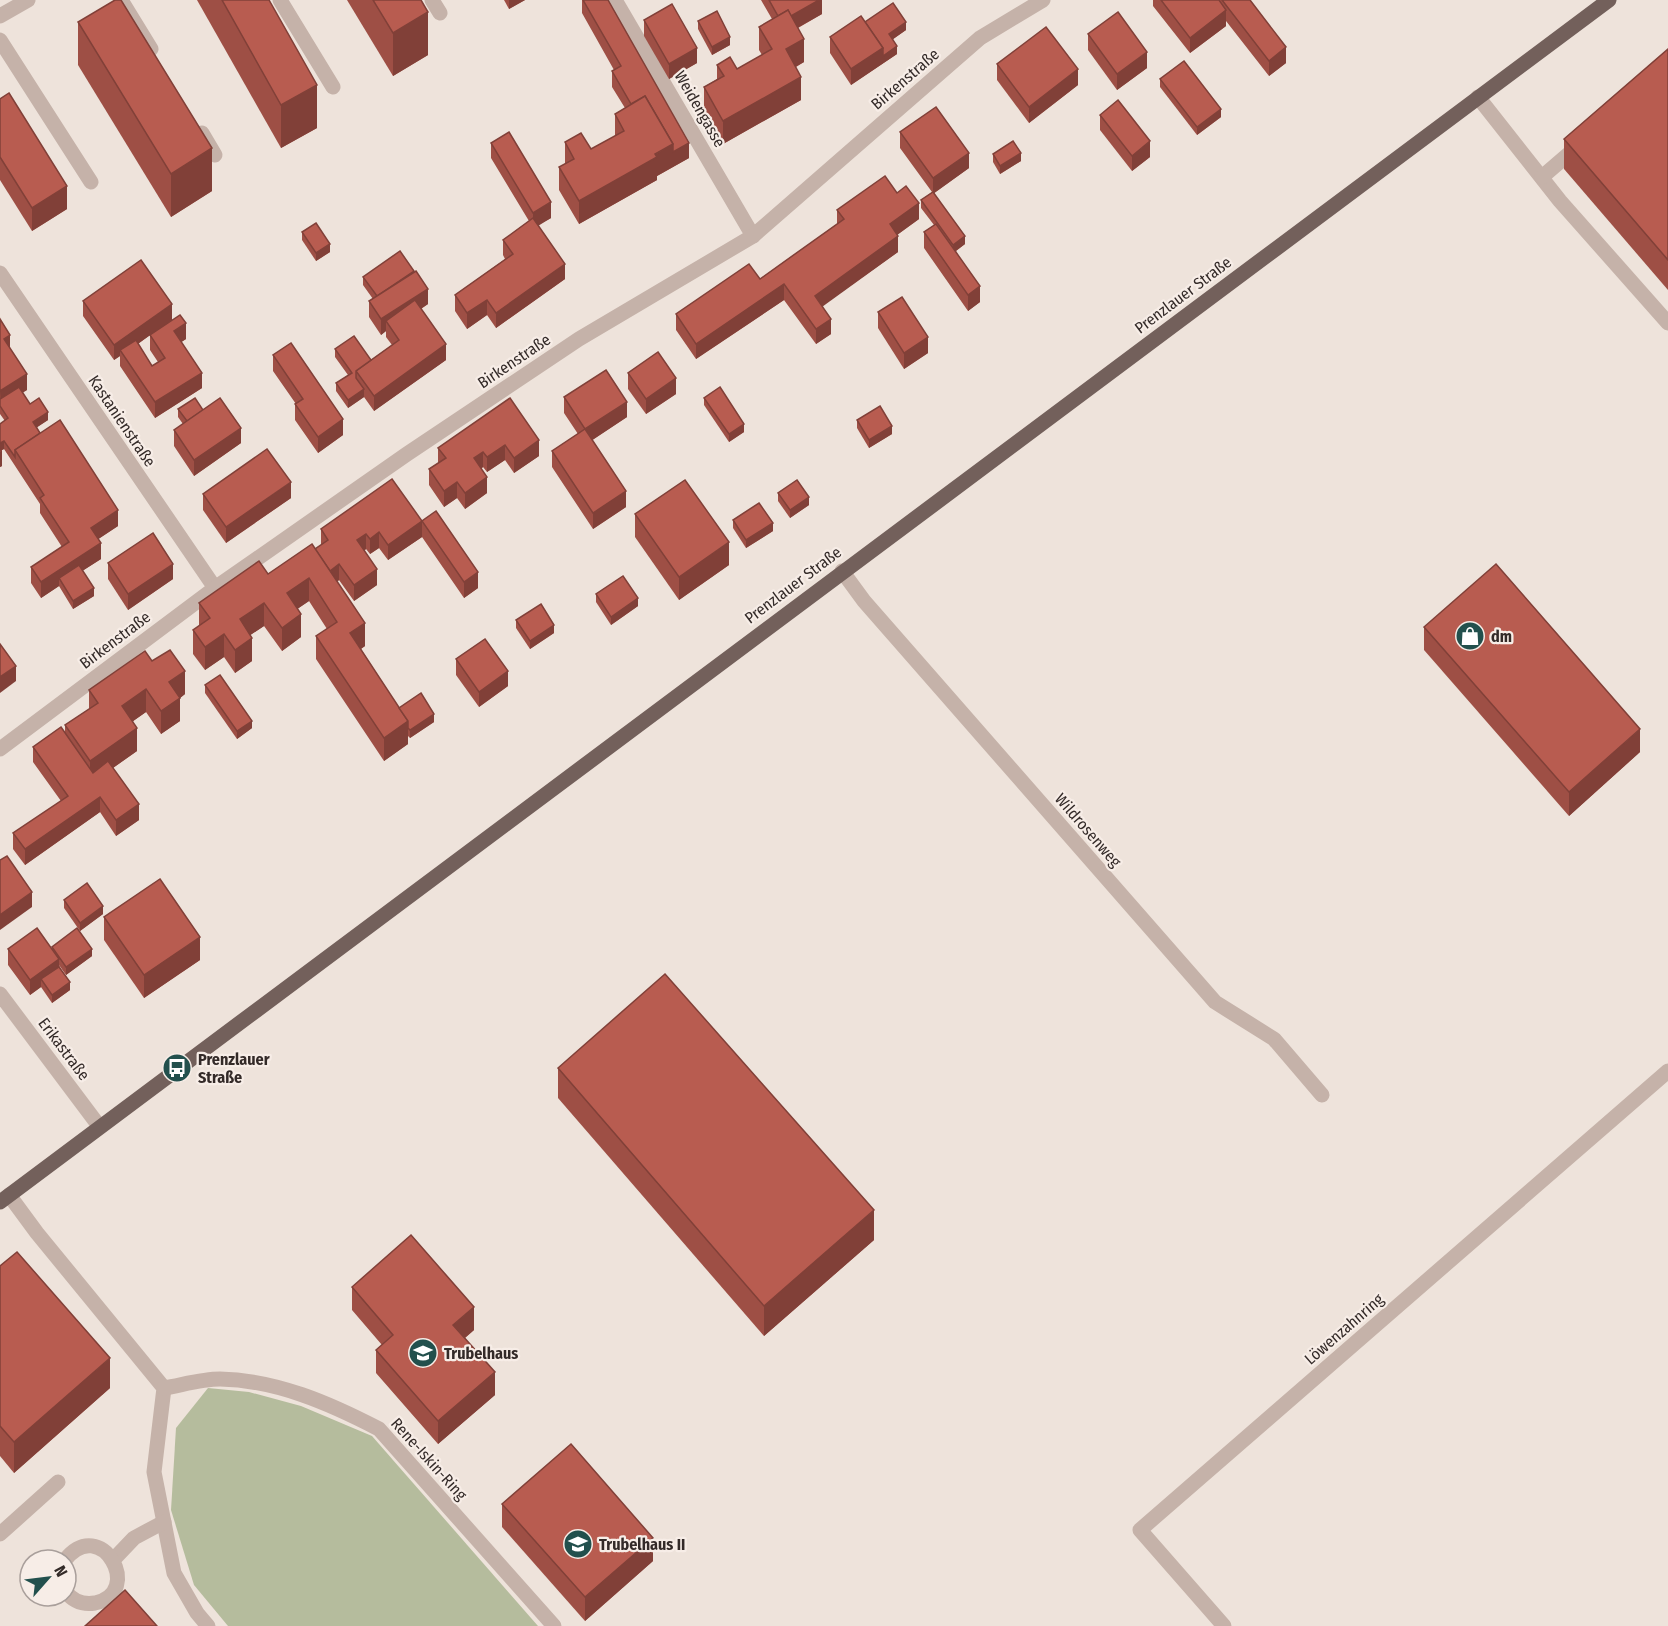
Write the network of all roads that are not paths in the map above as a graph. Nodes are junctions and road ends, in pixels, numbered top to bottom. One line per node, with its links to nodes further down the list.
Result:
1 (28, 0): 7 (street)
2 (121, 0): 9 (street)
3 (280, 0): 10 (street)
4 (615, 0): 17 (street, Weidengasse)
5 (1043, 0): 17 (street, Birkenstraße)
6 (1609, 0): 11 (main road, Prenzlauer Straße)
7 (0, 16)
8 (0, 40): 16 (street)
9 (156, 58)
10 (333, 87)
11 (1478, 98): 15 (street); 20 (main road, Prenzlauer Straße)
12 (192, 116): 14 (street)
13 (1587, 139): 15 (street)
14 (215, 155)
15 (1542, 177): 19 (street)
16 (91, 182)
17 (753, 236): 21 (street, Birkenstraße)
18 (0, 273): 21 (street, Kastanienstraße)
19 (1668, 322)
20 (842, 571): 25 (street, Wildrosenweg); 26 (main road, Prenzlauer Straße)
21 (215, 588): 22 (street, Birkenstraße)
22 (0, 749)
23 (0, 994): 26 (street, Erikastraße)
24 (1668, 1071): 37 (street, Löwenzahnring)
25 (1322, 1095)
26 (99, 1126): 27 (main road, Prenzlauer Straße)
27 (5, 1199): 28 (street)
28 (164, 1388): 30 (street); 36 (street, Rene-Iskin-Ring)
29 (58, 1482): 31 (street)
30 (164, 1522): 33 (street); 35 (street)
31 (0, 1534)
32 (78, 1550): 33 (street)
33 (114, 1559): 34 (street)
34 (78, 1600)
35 (208, 1626)
36 (554, 1626)
37 (1224, 1626)

